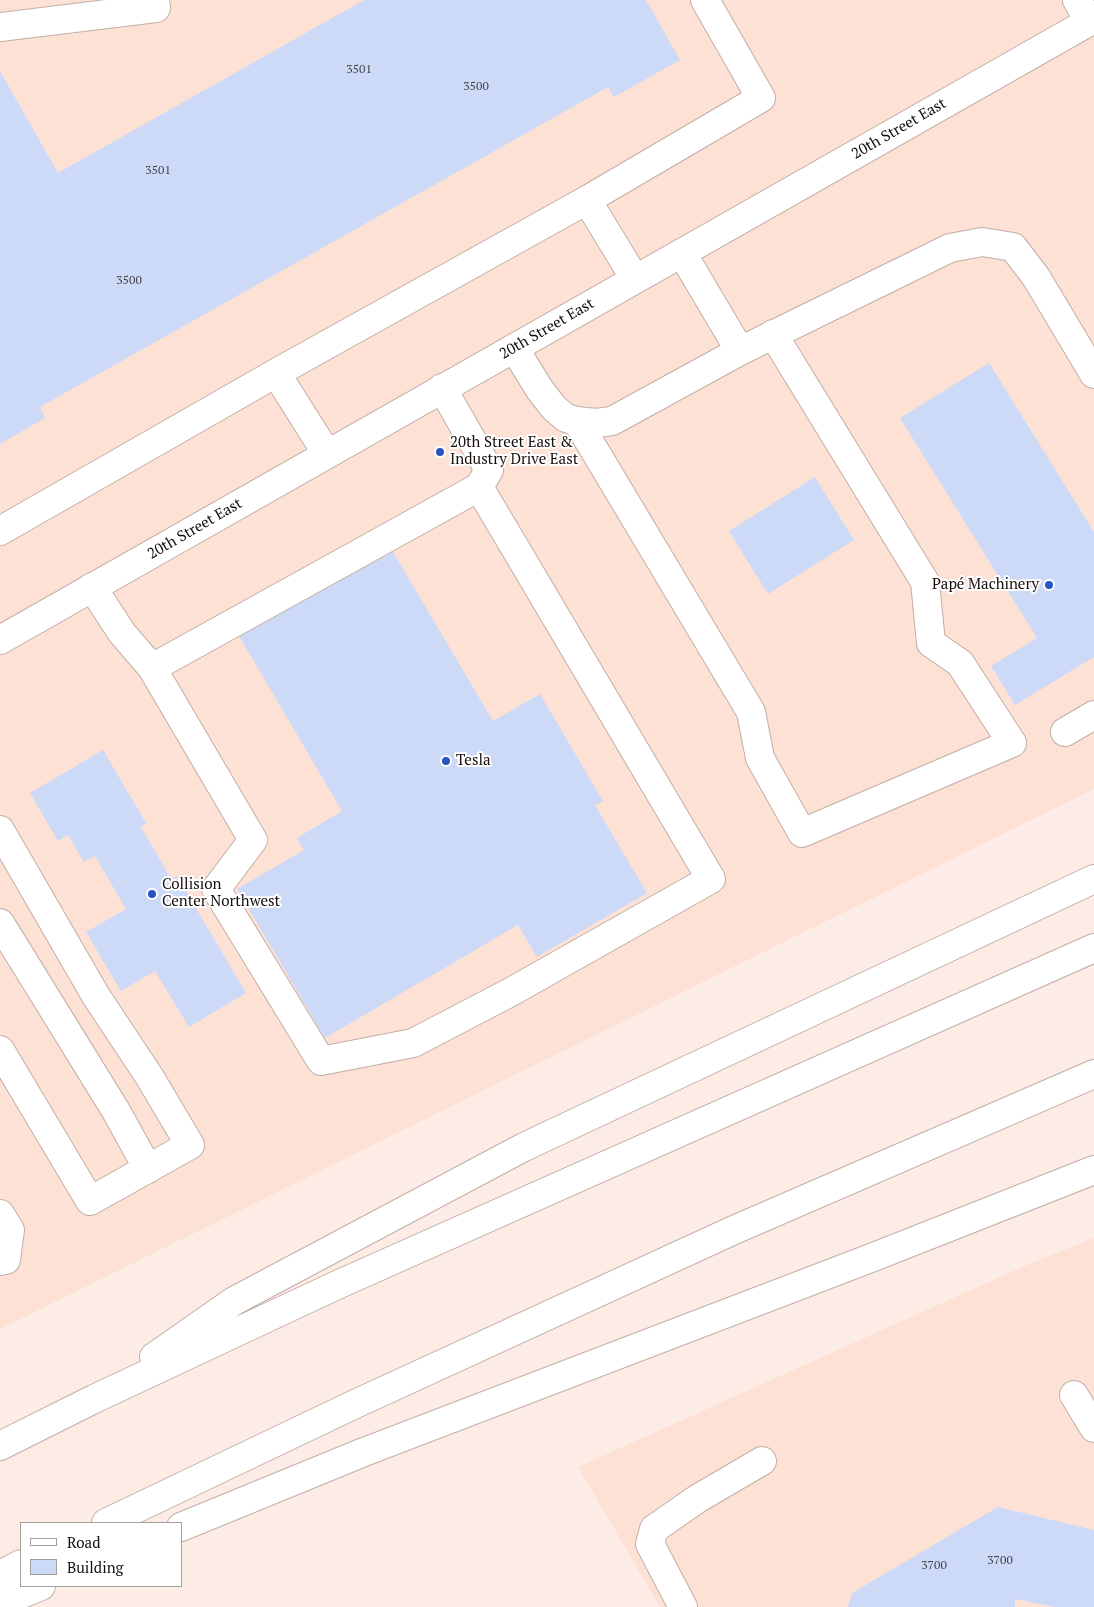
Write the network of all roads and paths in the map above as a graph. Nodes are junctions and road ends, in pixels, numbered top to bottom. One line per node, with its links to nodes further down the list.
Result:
1 (155, 0): 4 (main road)
2 (706, 0): 5 (main road)
3 (1087, 13): 6 (main road, 20th Street East)
4 (0, 27)
5 (587, 200): 7 (main road); 11 (main road)
6 (682, 253): 7 (main road, 20th Street East); 10 (main road)
7 (635, 279): 9 (main road, 20th Street East)
8 (773, 334): 10 (main road); 12 (main road); 14 (main road)
9 (514, 348): 13 (main road, 20th Street East); 14 (main road)
10 (740, 351): 14 (main road)
11 (276, 373): 15 (main road); 17 (main road)
12 (1094, 374)
13 (442, 388): 15 (main road, 20th Street East); 16 (main road)
14 (576, 421)
15 (327, 454): 18 (main road, 20th Street East)
16 (479, 487): 20 (main road); 20 (main road)
17 (0, 530)
18 (92, 587): 19 (main road, 20th Street East); 20 (main road)
19 (0, 640)
20 (152, 668)
21 (1094, 715): 22 (main road)
22 (1065, 732)
23 (0, 830): 29 (main road)
24 (1094, 879): 34 (main road)
25 (0, 923): 29 (main road)
26 (1094, 948): 34 (main road)
27 (0, 1050): 29 (main road)
28 (1094, 1074): 38 (main road)
29 (148, 1169)
30 (1094, 1170): 39 (main road)
31 (0, 1214): 32 (main road)
32 (0, 1261)
33 (1074, 1395): 35 (main road)
34 (94, 1399): 36 (main road)
35 (1094, 1428)
36 (0, 1446)
37 (762, 1461): 44 (main road)
38 (108, 1522)
39 (182, 1527)
40 (20, 1565): 41 (main road)
41 (0, 1575)
42 (39, 1587): 43 (main road)
43 (0, 1603)
44 (683, 1607)

